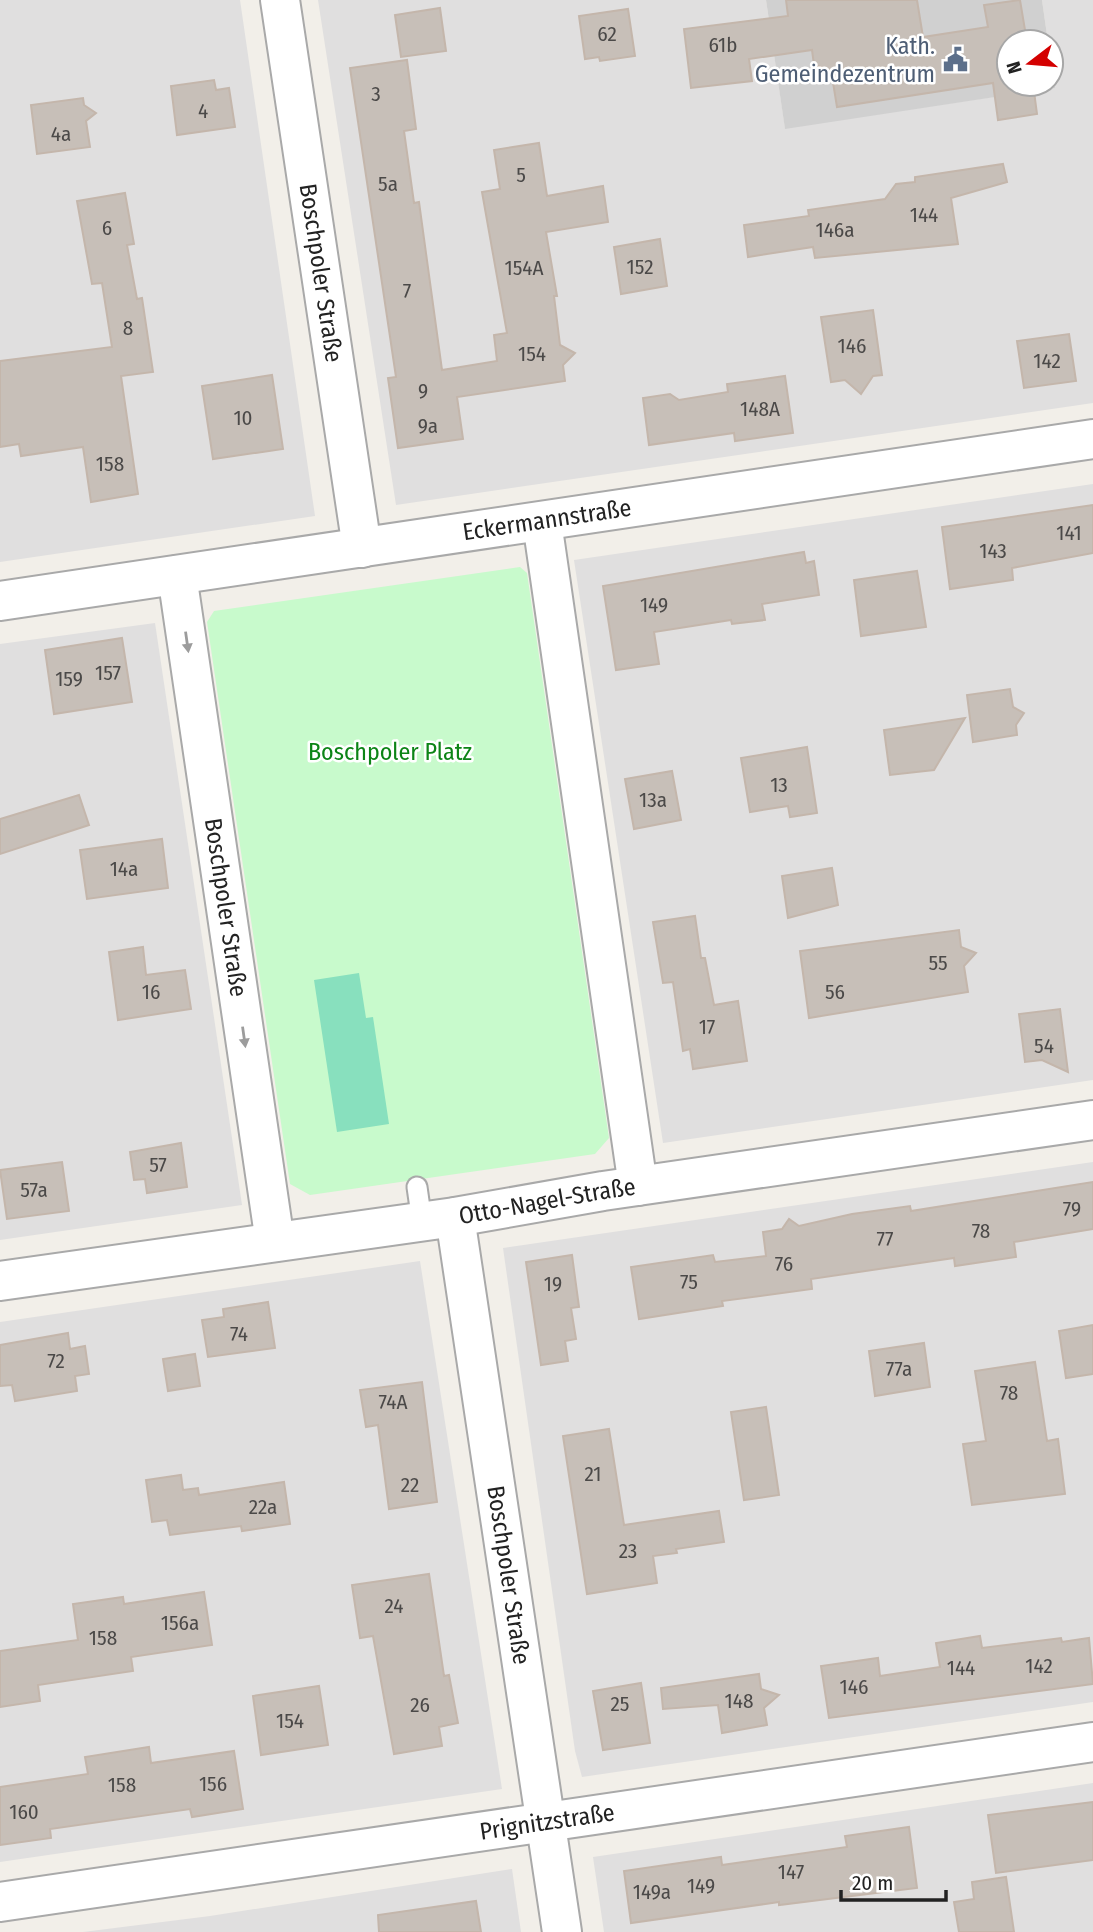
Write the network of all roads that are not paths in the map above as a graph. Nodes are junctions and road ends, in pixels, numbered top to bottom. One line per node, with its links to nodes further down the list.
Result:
1 (280, 0): 4 (street, Boschpoler Straße)
2 (1093, 439): 3 (street, Eckermannstraße)
3 (542, 522): 4 (street, Eckermannstraße); 8 (street)
4 (362, 548): 5 (street, Eckermannstraße)
5 (177, 575): 6 (street, Eckermannstraße); 10 (street, Boschpoler Straße, one-way to 10)
6 (0, 601)
7 (1093, 1120): 8 (street, Otto-Nagel-Straße)
8 (638, 1186): 9 (street, Otto-Nagel-Straße)
9 (431, 1209): 10 (street, Otto-Nagel-Straße); 13 (street, Boschpoler Straße)
10 (275, 1241): 11 (street, Otto-Nagel-Straße)
11 (0, 1281)
12 (1093, 1742): 13 (street, Prignitzstraße)
13 (546, 1822): 14 (street, Prignitzstraße); 15 (street, Boschpoler Straße)
14 (0, 1902)
15 (562, 1932)

